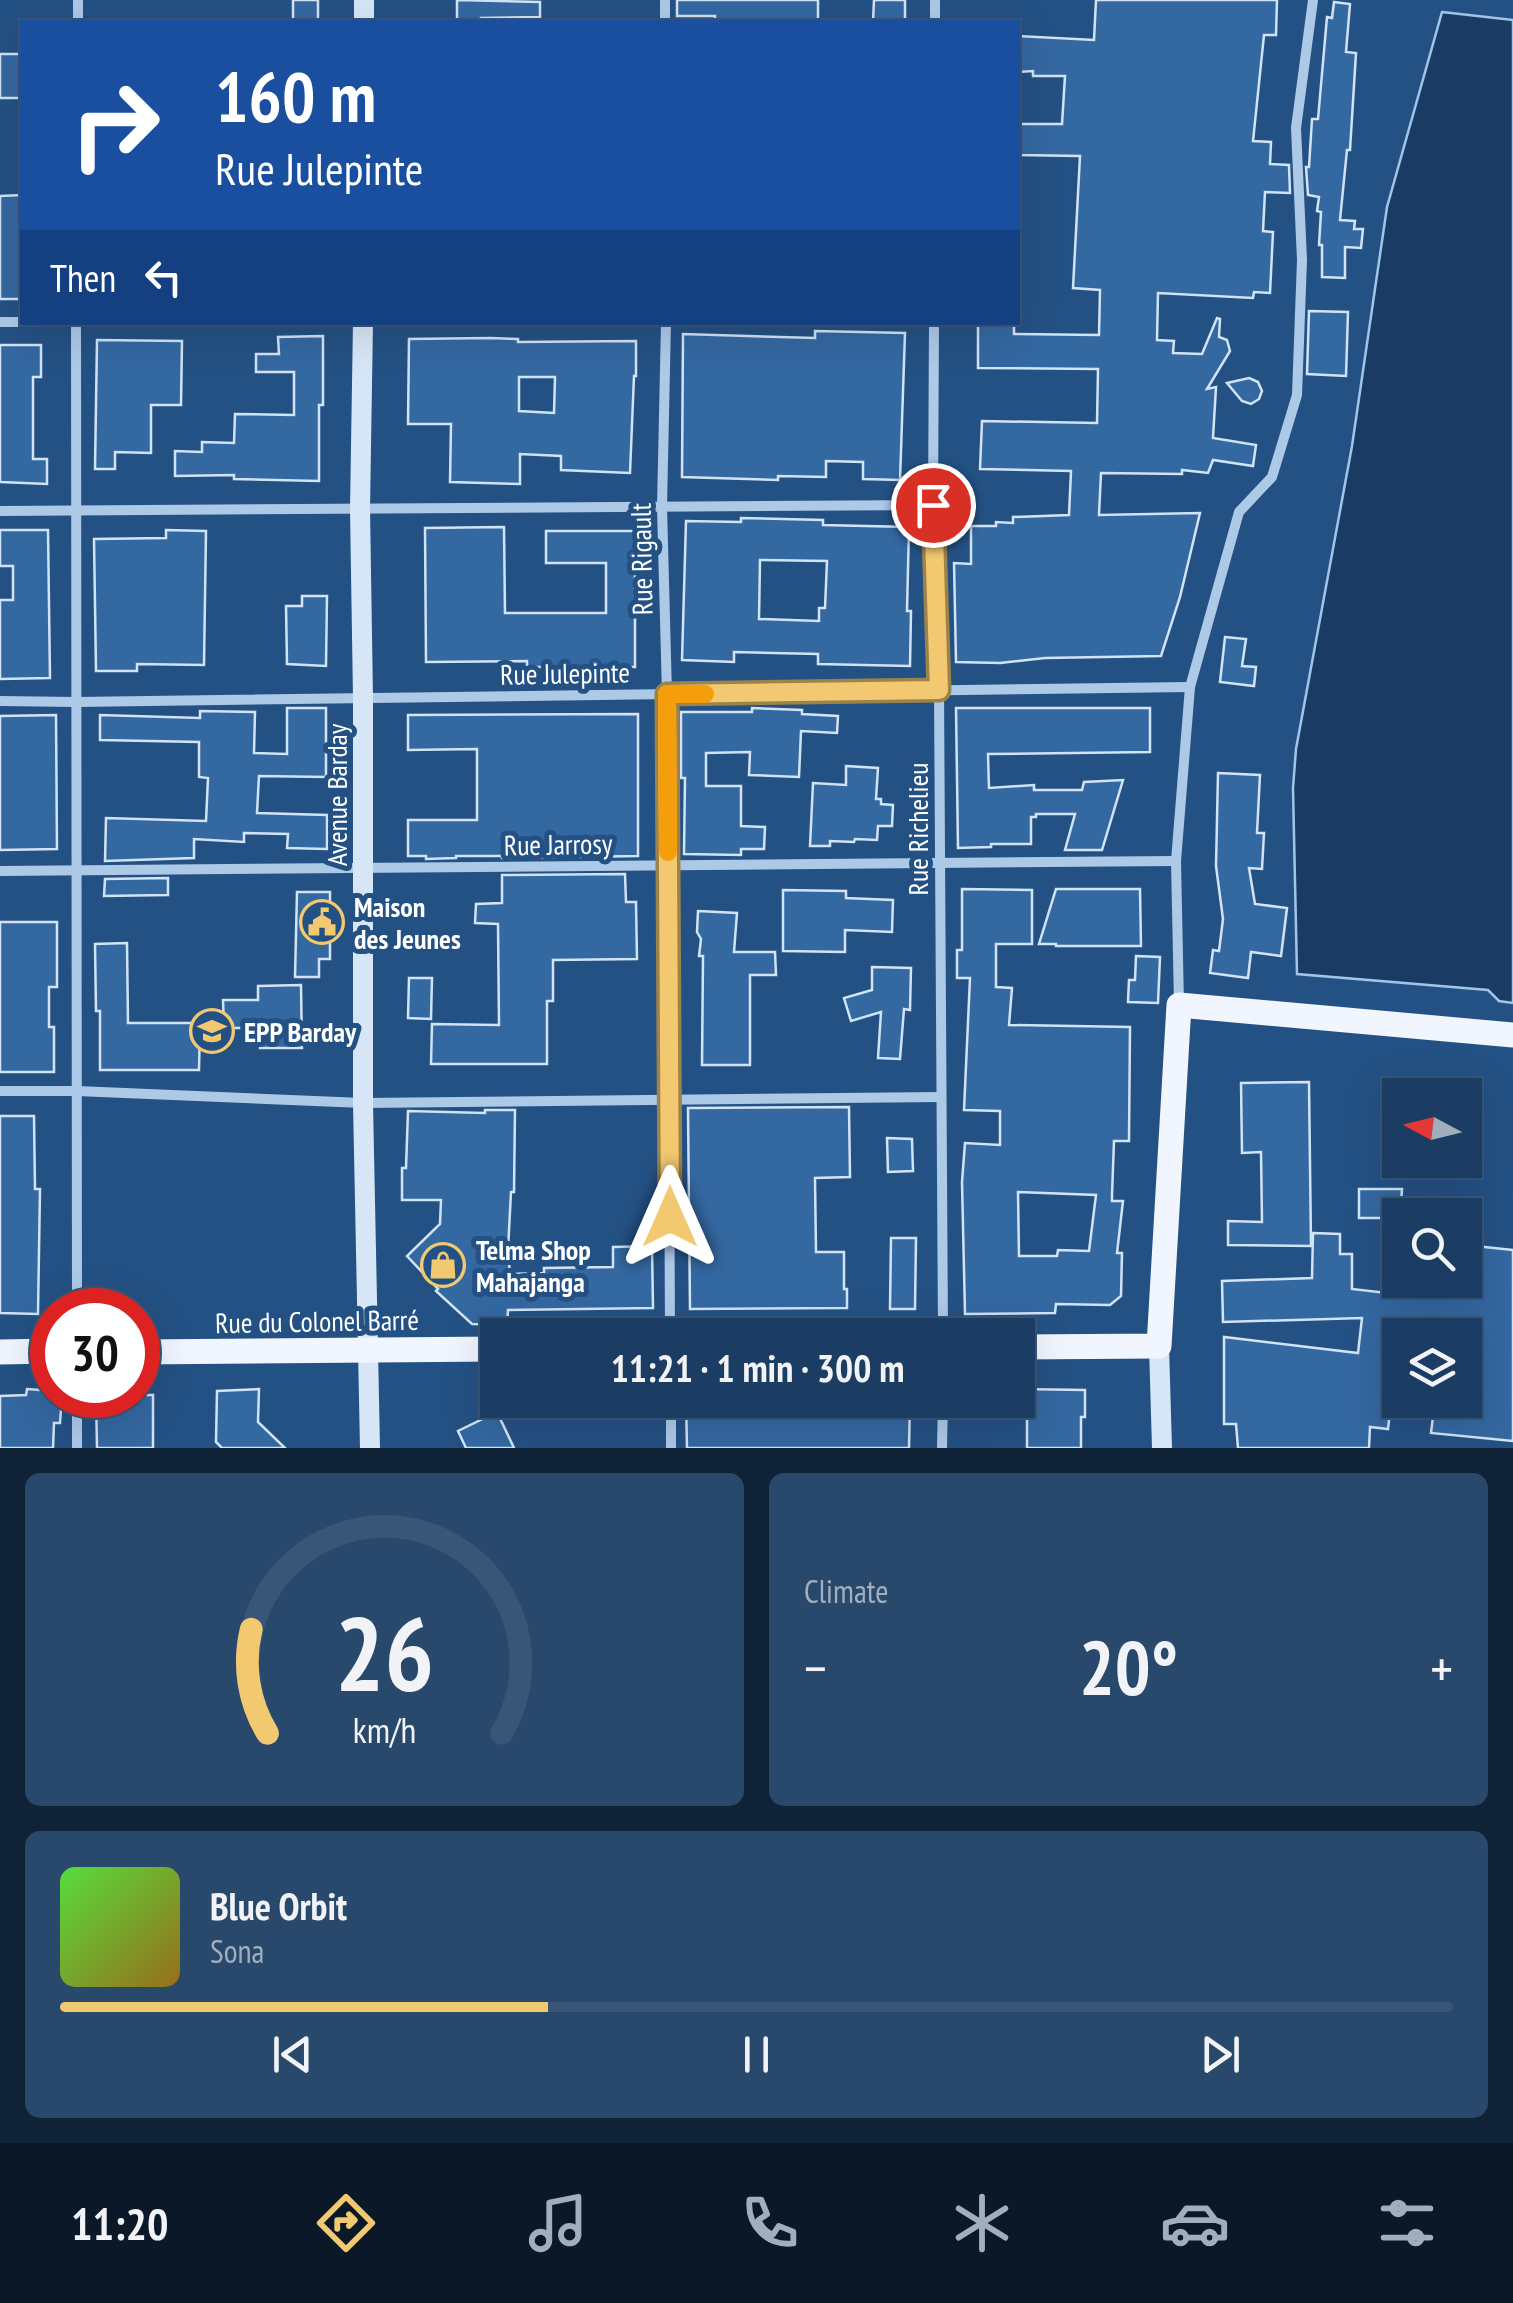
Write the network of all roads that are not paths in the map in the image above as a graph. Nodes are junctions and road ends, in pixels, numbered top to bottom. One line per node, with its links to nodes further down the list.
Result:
1 (1312, 0): 11 (street)
2 (76, 325): 9 (street)
3 (363, 325): 8 (main road, Avenue Barday)
4 (666, 325): 7 (street, Rue Rigault)
5 (934, 325): 6 (street, Rue Richelieu)
6 (933, 505): 7 (street); 12 (street, Rue Richelieu)
7 (662, 507): 8 (street); 13 (street, Rue Rigault)
8 (360, 509): 9 (street); 14 (main road, Avenue Barday)
9 (76, 510): 10 (street); 16 (street)
10 (0, 511)
11 (1190, 687): 12 (street, Rue Julepinte); 17 (street)
12 (939, 690): 13 (street, Rue Julepinte); 18 (street, Rue Richelieu)
13 (667, 694): 14 (street, Rue Julepinte); 19 (street, Rue Rigault)
14 (363, 698): 16 (street, Rue Julepinte); 20 (main road, Avenue Barday)
15 (0, 700): 16 (street, Rue Julepinte)
16 (76, 702): 21 (street)
17 (1176, 860): 18 (street, Rue Jarrosy); 23 (street)
18 (940, 862): 19 (street, Rue Jarrosy); 27 (street, Rue Richelieu)
19 (668, 865): 20 (street, Rue Jarrosy); 28 (street, Rue Rigault)
20 (363, 868): 21 (street, Rue Jarrosy); 29 (main road, Avenue Barday)
21 (76, 870): 22 (street, Rue Jarrosy); 26 (street)
22 (0, 871)
23 (1179, 1005): 24 (main road); 33 (main road)
24 (1513, 1035)
25 (0, 1091): 26 (street)
26 (77, 1091): 29 (street); 30 (street)
27 (941, 1097): 28 (street); 32 (street, Rue Richelieu)
28 (670, 1100): 29 (street); 31 (street, Rue Rigault)
29 (364, 1102): 36 (main road, Avenue Barday)
30 (77, 1288)
31 (670, 1318)
32 (943, 1318)
33 (1159, 1346): 34 (main road); 47 (main road)
34 (1035, 1347)
35 (480, 1349): 36 (main road, Rue du Colonel Barré)
36 (370, 1350): 39 (main road, Rue du Colonel Barré); 44 (main road, Avenue Barday)
37 (30, 1351): 38 (main road)
38 (0, 1352)
39 (160, 1352)
40 (77, 1418): 43 (street)
41 (670, 1418): 45 (street)
42 (943, 1418): 46 (street)
43 (78, 1448)
44 (370, 1448)
45 (671, 1448)
46 (942, 1448)
47 (1162, 1448)

